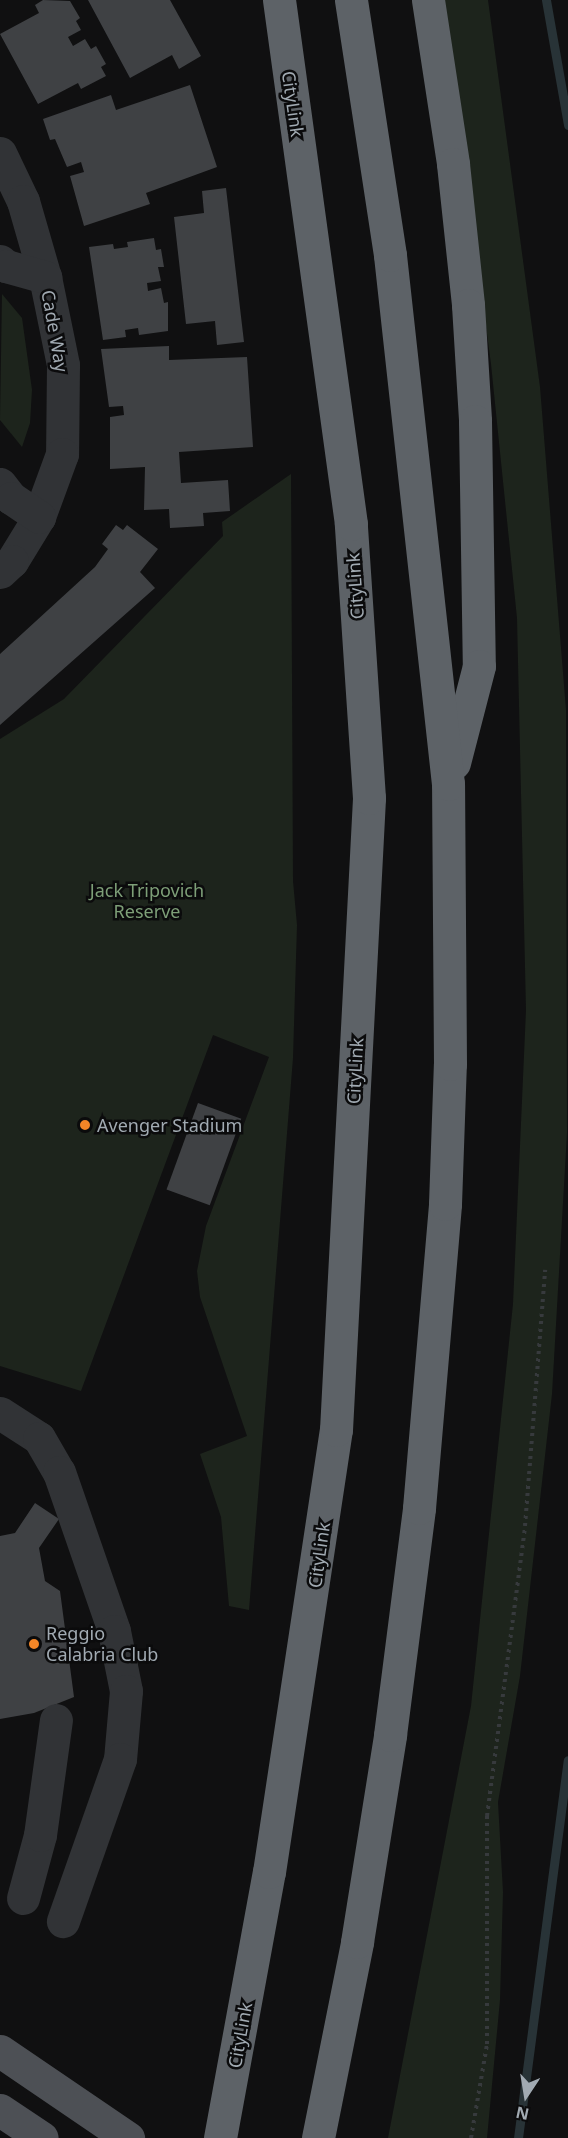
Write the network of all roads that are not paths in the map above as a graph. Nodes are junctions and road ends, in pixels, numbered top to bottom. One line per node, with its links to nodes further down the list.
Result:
1 (279, 0): 19 (highway, CityLink)
2 (351, 0): 10 (highway)
3 (428, 0): 10 (highway)
4 (0, 153): 6 (street, Cade Way)
5 (0, 261): 6 (street)
6 (45, 277): 8 (street, Cade Way)
7 (0, 484): 8 (street)
8 (39, 517): 9 (street, Cade Way)
9 (0, 572)
10 (448, 784): 20 (highway)
11 (0, 1413): 14 (street)
12 (56, 1720): 13 (street)
13 (23, 1898)
14 (63, 1921)
15 (0, 2051): 18 (main road)
16 (0, 2110): 17 (main road)
17 (42, 2138)
18 (128, 2138)
19 (220, 2138)
20 (318, 2138)

